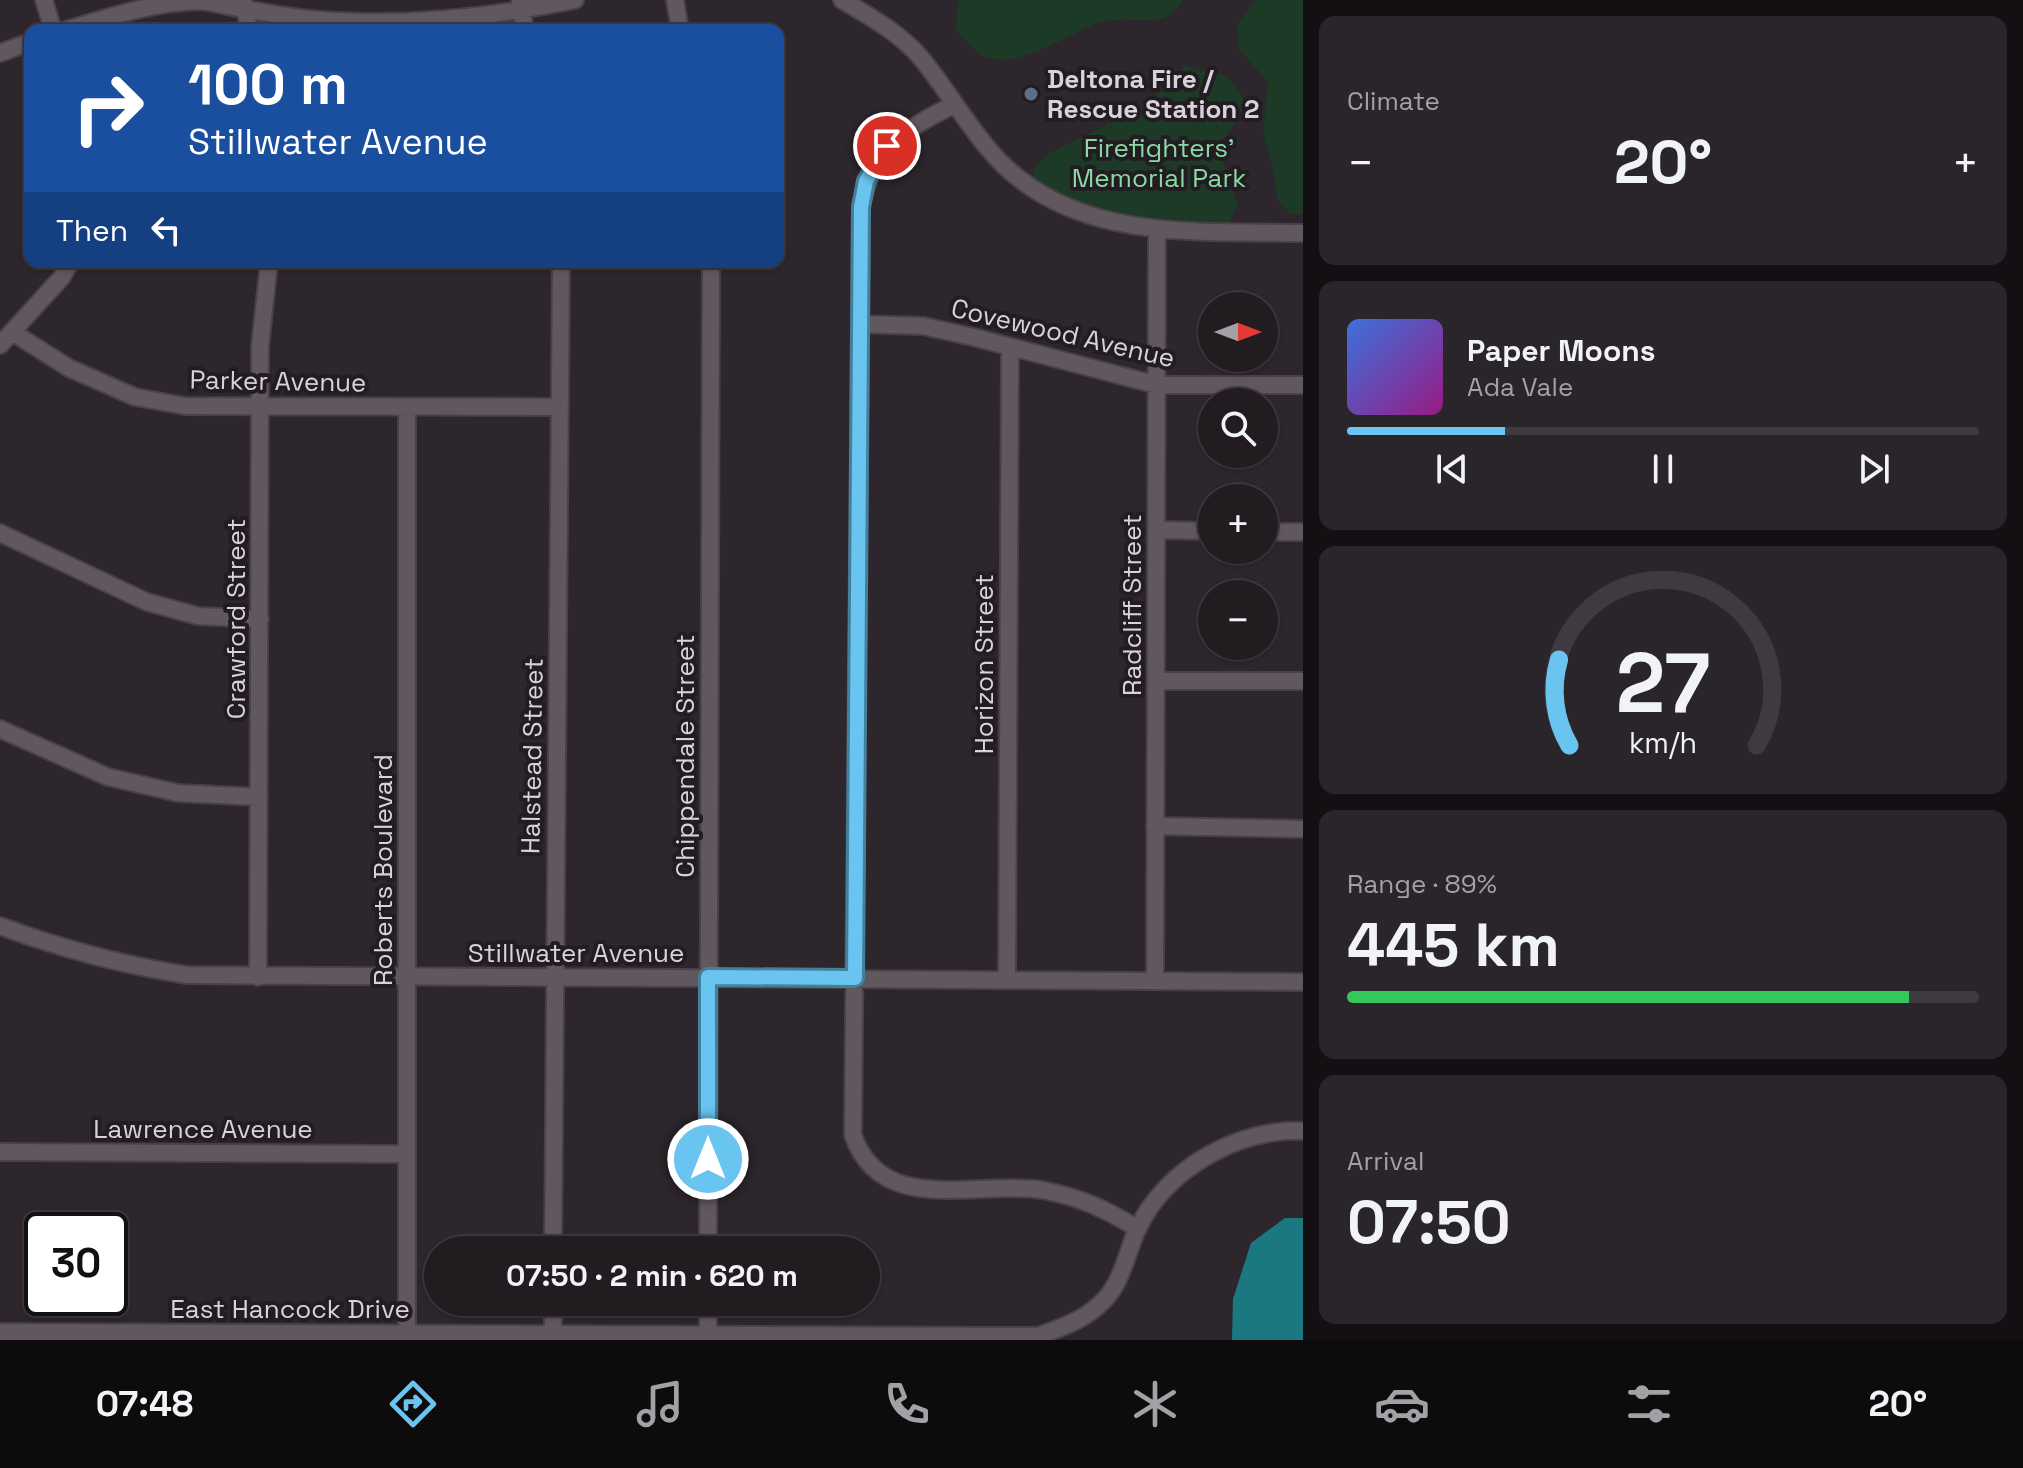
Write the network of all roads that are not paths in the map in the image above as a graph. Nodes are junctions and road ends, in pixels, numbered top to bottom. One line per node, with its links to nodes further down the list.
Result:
1 (44, 0): 7 (street)
2 (575, 0): 6 (street)
3 (675, 0): 10 (street)
4 (842, 0): 13 (street)
5 (244, 4): 6 (street); 8 (street); 9 (street)
6 (521, 6)
7 (51, 24)
8 (86, 24)
9 (248, 24)
10 (679, 24)
11 (24, 44): 12 (street)
12 (0, 53)
13 (955, 104): 14 (street); 20 (street)
14 (1157, 231): 15 (street); 24 (street, Radcliff Street)
15 (1303, 233)
16 (67, 268): 21 (street)
17 (268, 268): 26 (street, Crawford Street)
18 (561, 268): 28 (street, Halstead Street)
19 (711, 268): 44 (street, Chippendale Street)
20 (860, 324): 23 (street, Covewood Avenue); 46 (street)
21 (12, 332): 22 (street); 26 (street, Parker Avenue)
22 (0, 345)
23 (1010, 348): 24 (street, Covewood Avenue); 47 (street, Horizon Street)
24 (1157, 385): 25 (street, Covewood Avenue); 29 (street, Radcliff Street)
25 (1303, 385)
26 (260, 406): 27 (street, Parker Avenue); 34 (street, Crawford Street)
27 (407, 407): 28 (street, Parker Avenue); 43 (street, Roberts Boulevard)
28 (560, 407): 45 (street, Halstead Street)
29 (1157, 530): 30 (street); 35 (street, Radcliff Street)
30 (1198, 531)
31 (1278, 532): 32 (street)
32 (1303, 532)
33 (0, 533): 34 (street)
34 (260, 619): 38 (street, Crawford Street)
35 (1156, 681): 36 (street); 39 (street, Radcliff Street)
36 (1303, 681)
37 (0, 729): 38 (street)
38 (259, 797): 42 (street, Crawford Street)
39 (1155, 826): 40 (street); 48 (street, Radcliff Street)
40 (1303, 829)
41 (0, 926): 42 (street, Stillwater Avenue)
42 (258, 977): 43 (street, Stillwater Avenue)
43 (407, 977): 45 (street, Stillwater Avenue); 52 (street, Roberts Boulevard)
44 (708, 977): 45 (street, Stillwater Avenue); 46 (street, Stillwater Avenue); 55 (street, Chippendale Street)
45 (554, 978): 54 (street, Halstead Street)
46 (855, 978): 47 (street, Stillwater Avenue); 53 (street)
47 (1007, 979): 48 (street, Stillwater Avenue)
48 (1155, 980): 49 (street, Stillwater Avenue)
49 (1303, 982)
50 (1303, 1131): 53 (street, East Hancock Drive)
51 (0, 1152): 52 (street, Lawrence Avenue)
52 (406, 1154): 59 (street, Roberts Boulevard)
53 (1138, 1229): 63 (street, East Hancock Drive)
54 (553, 1236)
55 (708, 1236)
56 (553, 1316): 60 (street)
57 (708, 1316): 62 (street)
58 (0, 1332): 61 (street, East Hancock Drive)
59 (407, 1334): 60 (street, East Hancock Drive); 61 (street, East Hancock Drive)
60 (553, 1335): 62 (street, East Hancock Drive)
61 (292, 1336)
62 (708, 1337): 63 (street, East Hancock Drive)
63 (966, 1339)

